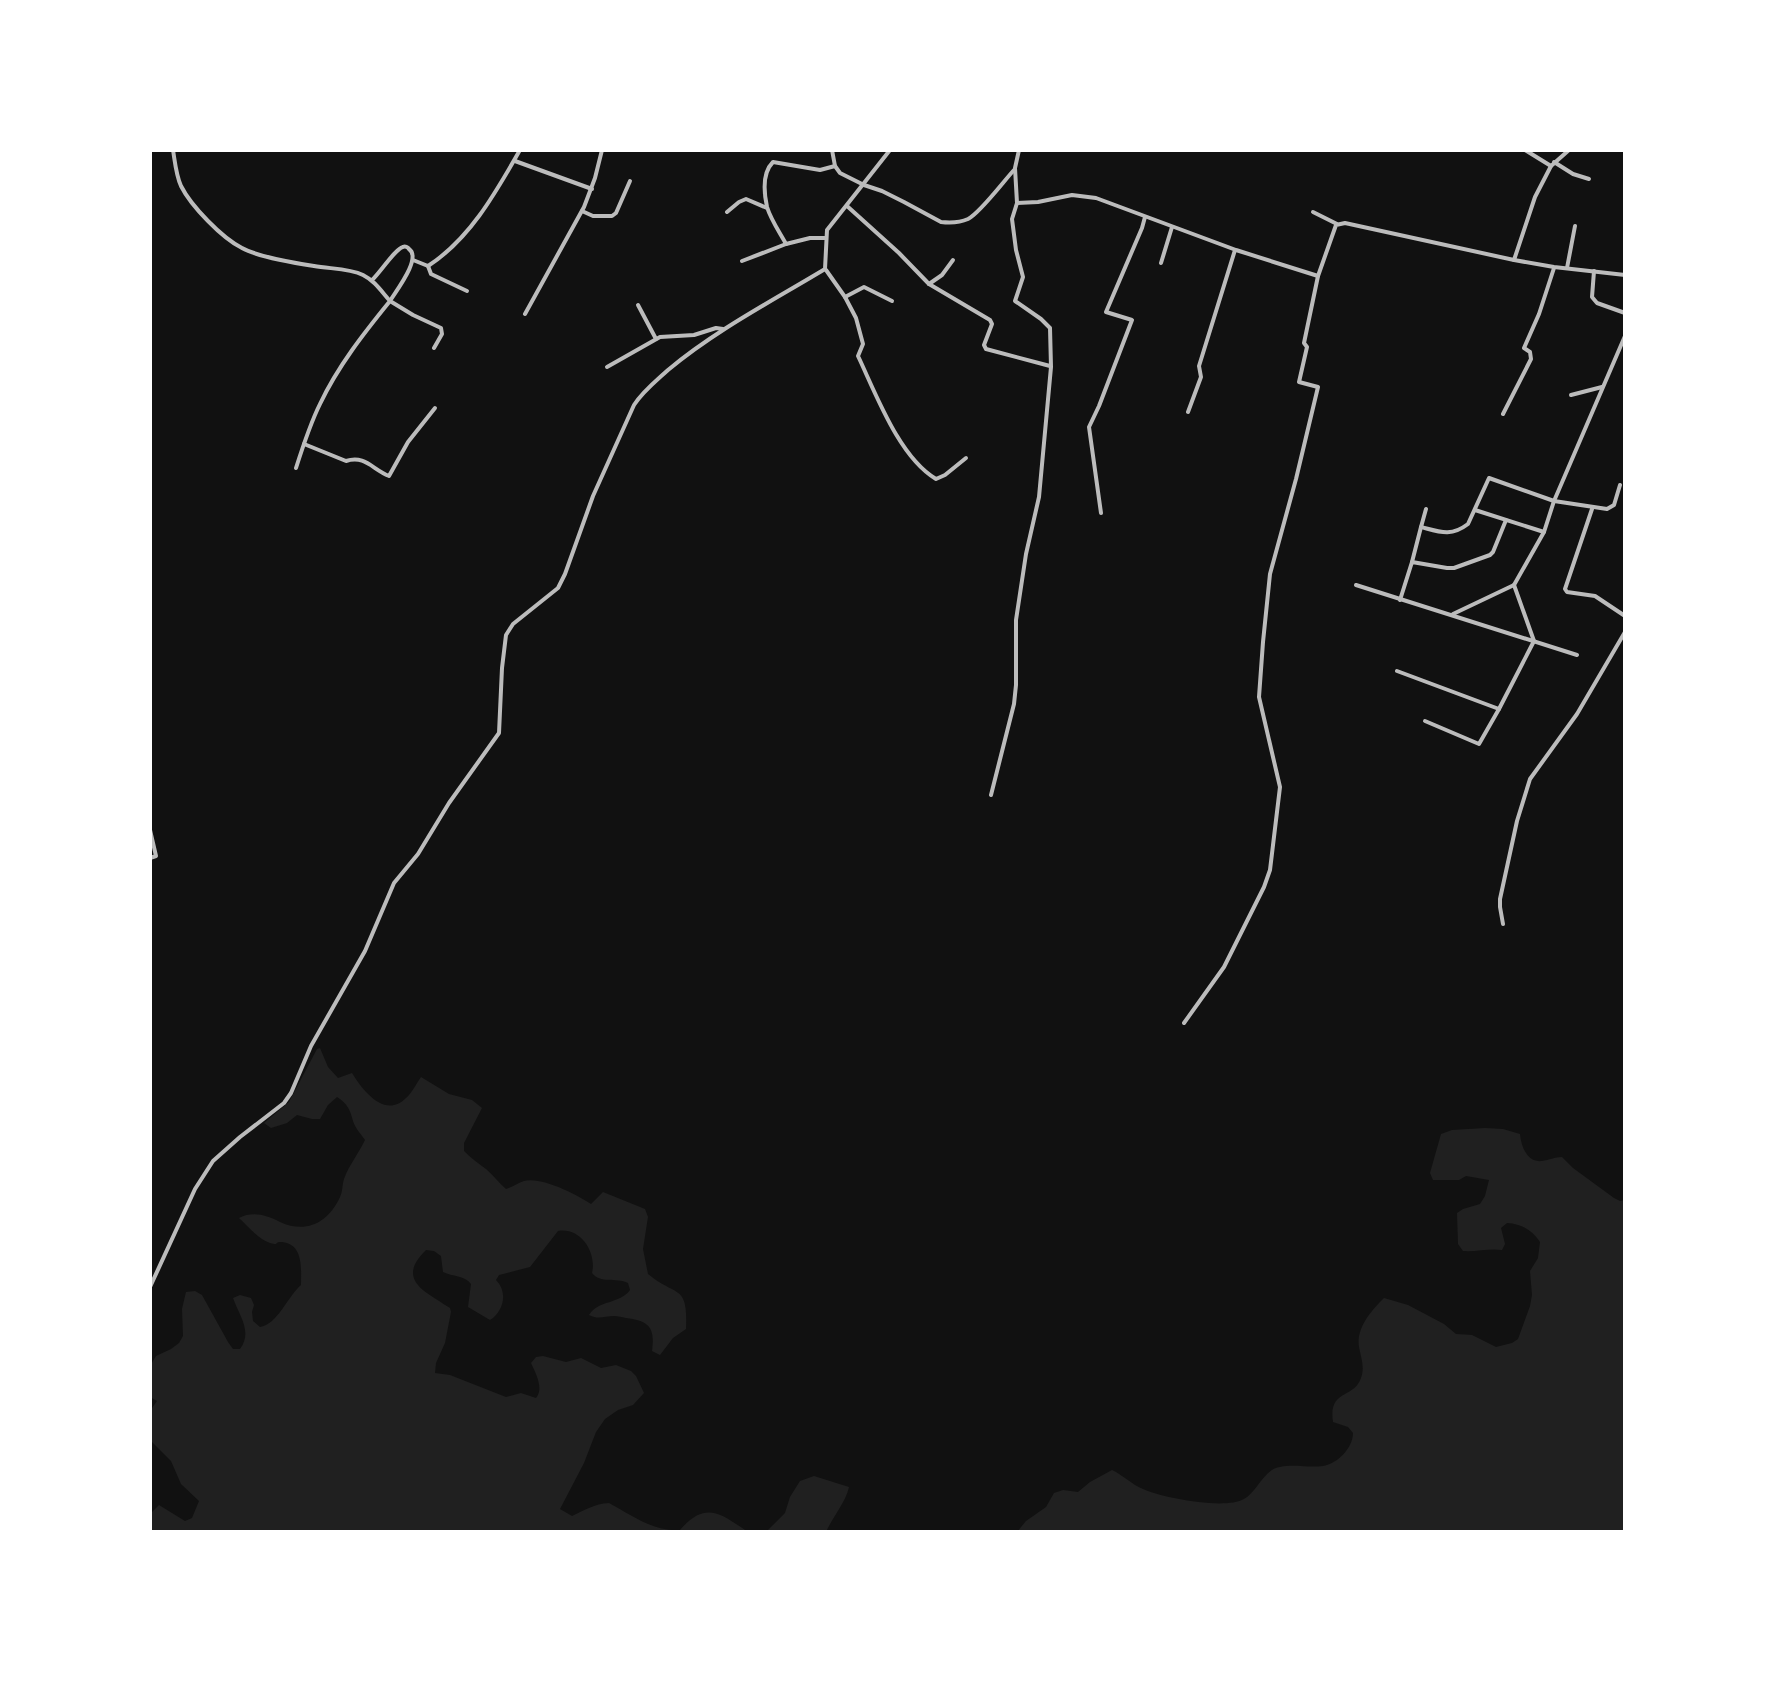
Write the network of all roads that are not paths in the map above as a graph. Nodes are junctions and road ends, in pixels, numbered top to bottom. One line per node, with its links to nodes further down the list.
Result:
1 (173, 150): 42 (street)
2 (520, 150): 9 (street)
3 (602, 150): 16 (street)
4 (832, 150): 11 (street)
5 (890, 150): 15 (street)
6 (1019, 150): 12 (street)
7 (1525, 150): 10 (street)
8 (1569, 150): 10 (street)
9 (514, 161): 16 (street); 35 (street)
10 (1553, 164): 13 (street); 32 (street)
11 (835, 166): 15 (street); 19 (street)
12 (1015, 168): 15 (street); 17 (street)
13 (1589, 179)
14 (630, 181): 20 (street)
15 (864, 185): 18 (street)
16 (592, 189): 20 (street)
17 (1017, 203): 23 (street); 56 (street)
18 (847, 206): 27 (street); 43 (street)
19 (767, 208): 21 (street); 28 (street)
20 (582, 211): 50 (street)
21 (727, 212)
22 (1313, 212): 24 (street)
23 (1145, 217): 26 (street); 70 (street)
24 (1337, 224): 32 (street); 41 (street)
25 (1575, 226): 37 (street)
26 (1172, 227): 29 (street); 34 (street)
27 (825, 238): 28 (street); 38 (street)
28 (786, 244): 33 (street)
29 (1236, 250): 41 (street); 60 (street)
30 (413, 260): 35 (street); 42 (street); 46 (street)
31 (953, 260): 43 (street)
32 (1514, 260): 36 (street)
33 (742, 261)
34 (1161, 263)
35 (428, 266): 44 (street)
36 (1554, 267): 37 (street); 61 (street)
37 (1567, 268): 39 (street)
38 (825, 269): 45 (street); 51 (street)
39 (1594, 271): 40 (street); 49 (street)
40 (1625, 275)
41 (1318, 276): 90 (street)
42 (372, 280): 46 (street)
43 (929, 284): 56 (street)
44 (467, 291)
45 (845, 297): 47 (street); 63 (street)
46 (390, 301): 54 (street); 62 (street)
47 (892, 301)
48 (638, 305): 53 (street)
49 (1625, 313)
50 (525, 314)
51 (723, 329): 53 (street); 91 (street)
52 (1625, 336): 57 (street)
53 (656, 339): 55 (street)
54 (434, 348)
55 (607, 367)
56 (1051, 367): 86 (street)
57 (1602, 387): 58 (street); 66 (street)
58 (1571, 395)
59 (435, 408): 62 (street)
60 (1188, 412)
61 (1503, 414)
62 (304, 444): 64 (street)
63 (966, 458)
64 (296, 468)
65 (1620, 485): 68 (street)
66 (1554, 501): 68 (street); 69 (street); 73 (street)
67 (1426, 509): 72 (street)
68 (1592, 509): 79 (street)
69 (1475, 510): 71 (street); 72 (street)
70 (1101, 513)
71 (1506, 520): 73 (street); 74 (street)
72 (1421, 527): 74 (street)
73 (1544, 532): 76 (street)
74 (1412, 562): 77 (street)
75 (1356, 585): 77 (street)
76 (1514, 585): 78 (street); 81 (street)
77 (1400, 600): 78 (street)
78 (1453, 614): 81 (street)
79 (1625, 616)
80 (1625, 632): 89 (street)
81 (1534, 641): 82 (street); 84 (street)
82 (1577, 655)
83 (1397, 671): 84 (street)
84 (1499, 709): 85 (street)
85 (1425, 721)
86 (991, 795)
87 (150, 830): 88 (street)
88 (150, 858)
89 (1503, 924)
90 (1184, 1023)
91 (150, 1287)

